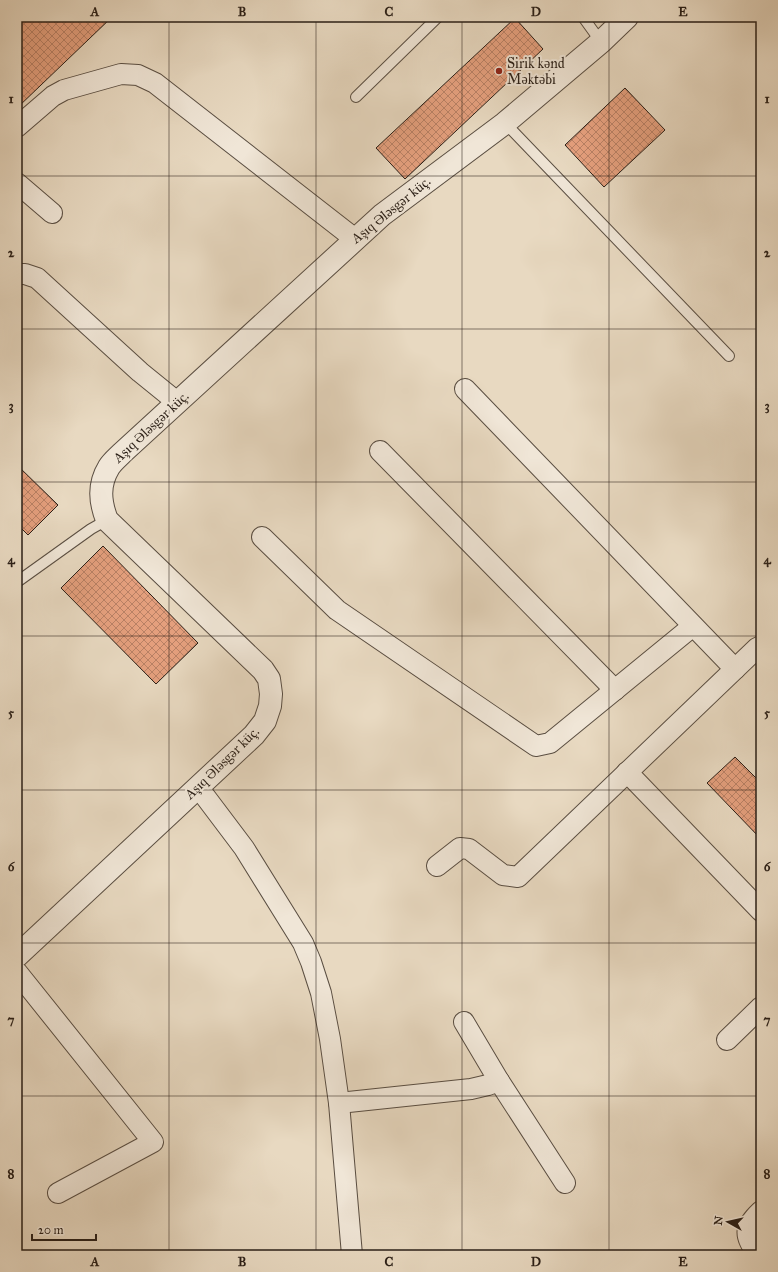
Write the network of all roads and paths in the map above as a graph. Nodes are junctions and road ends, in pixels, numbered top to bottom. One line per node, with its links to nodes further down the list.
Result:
1 (438, 17): 5 (lane)
2 (583, 17): 4 (lane)
3 (627, 17): 4 (street, Aşıq Ələsgər küç.)
4 (601, 42): 6 (street, Aşıq Ələsgər küç.)
5 (356, 97)
6 (504, 123): 10 (street, Aşıq Ələsgər küç.); 12 (lane)
7 (17, 127): 10 (street)
8 (17, 183): 9 (street)
9 (52, 213)
10 (355, 239): 14 (street, Aşıq Ələsgər küç.)
11 (17, 274): 14 (street)
12 (729, 356)
13 (465, 389): 19 (street)
14 (177, 402): 16 (street, Aşıq Ələsgər küç.)
15 (380, 451): 22 (street)
16 (107, 520): 18 (lane); 24 (street, Aşıq Ələsgər küç.)
17 (262, 538): 22 (street)
18 (17, 582)
19 (694, 626): 21 (street); 22 (street)
20 (761, 646): 21 (street)
21 (735, 669): 23 (street)
22 (615, 690)
23 (627, 772): 25 (street); 26 (street)
24 (198, 787): 27 (street, Aşıq Ələsgər küç.); 33 (street)
25 (437, 866)
26 (761, 910)
27 (17, 956)
28 (17, 972): 35 (street)
29 (761, 1007): 31 (street)
30 (464, 1022): 32 (street)
31 (727, 1040)
32 (499, 1081): 33 (street); 34 (street)
33 (339, 1103): 37 (street)
34 (565, 1183)
35 (58, 1193)
36 (761, 1211): 38 (street)
37 (352, 1255)
38 (758, 1255)

